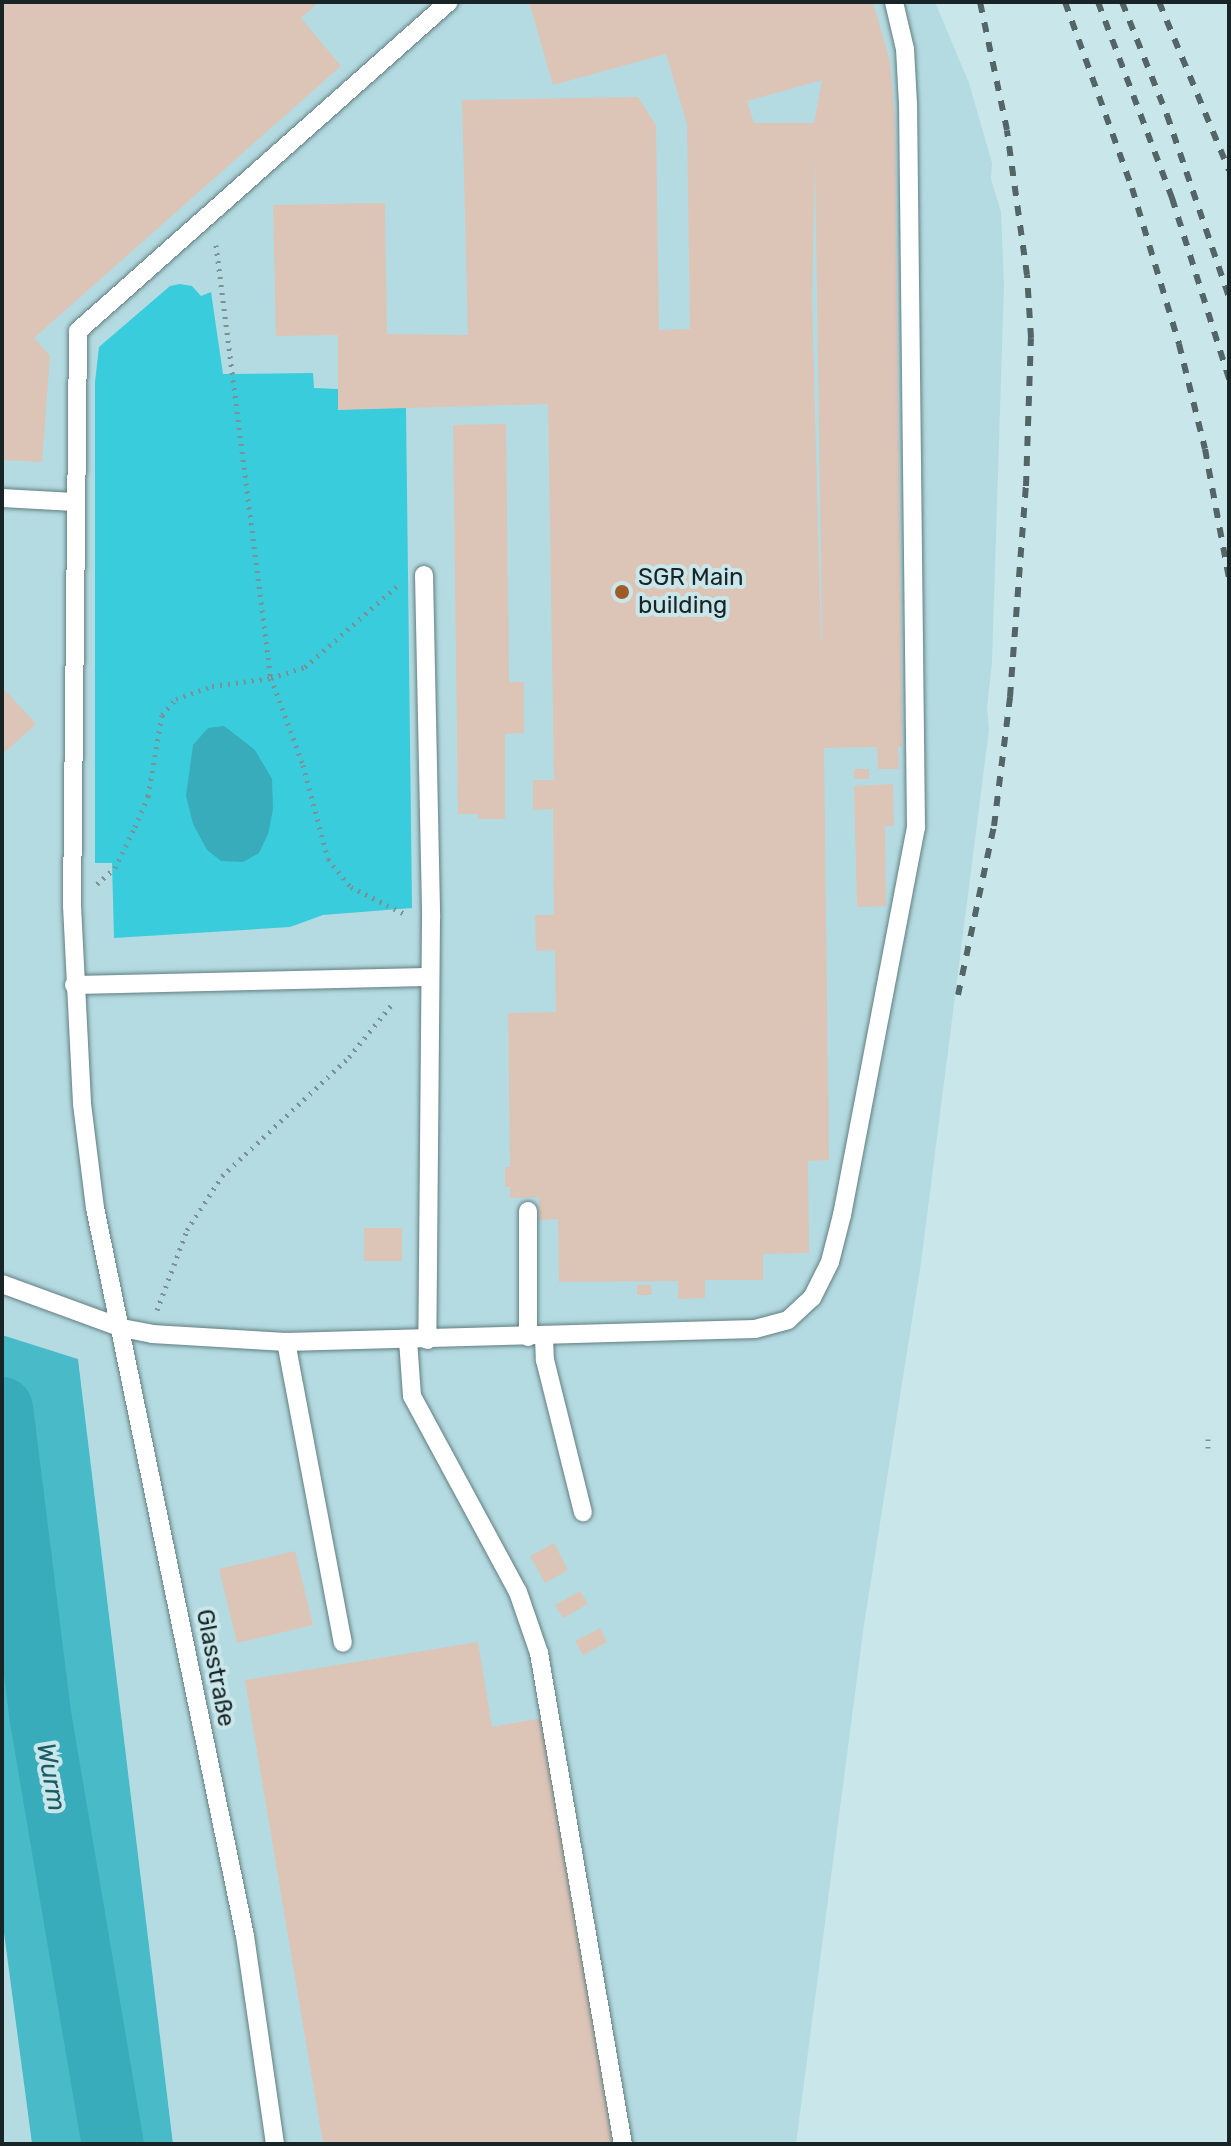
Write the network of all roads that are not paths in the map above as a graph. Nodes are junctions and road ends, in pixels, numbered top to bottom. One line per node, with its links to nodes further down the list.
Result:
1 (449, 2): 4 (lane, Glasstraße)
2 (894, 2): 11 (lane)
3 (2, 498): 4 (lane)
4 (74, 502): 7 (lane, Glasstraße)
5 (424, 575): 6 (lane)
6 (428, 977): 7 (lane); 12 (lane)
7 (74, 985): 10 (lane, Glasstraße)
8 (528, 1211): 11 (lane)
9 (7, 1286): 10 (lane)
10 (122, 1328): 13 (lane); 16 (lane, Glasstraße)
11 (536, 1336): 12 (lane); 14 (lane)
12 (417, 1340): 13 (lane); 17 (lane)
13 (286, 1342): 15 (lane)
14 (583, 1512)
15 (343, 1643)
16 (275, 2144)
17 (623, 2144)

